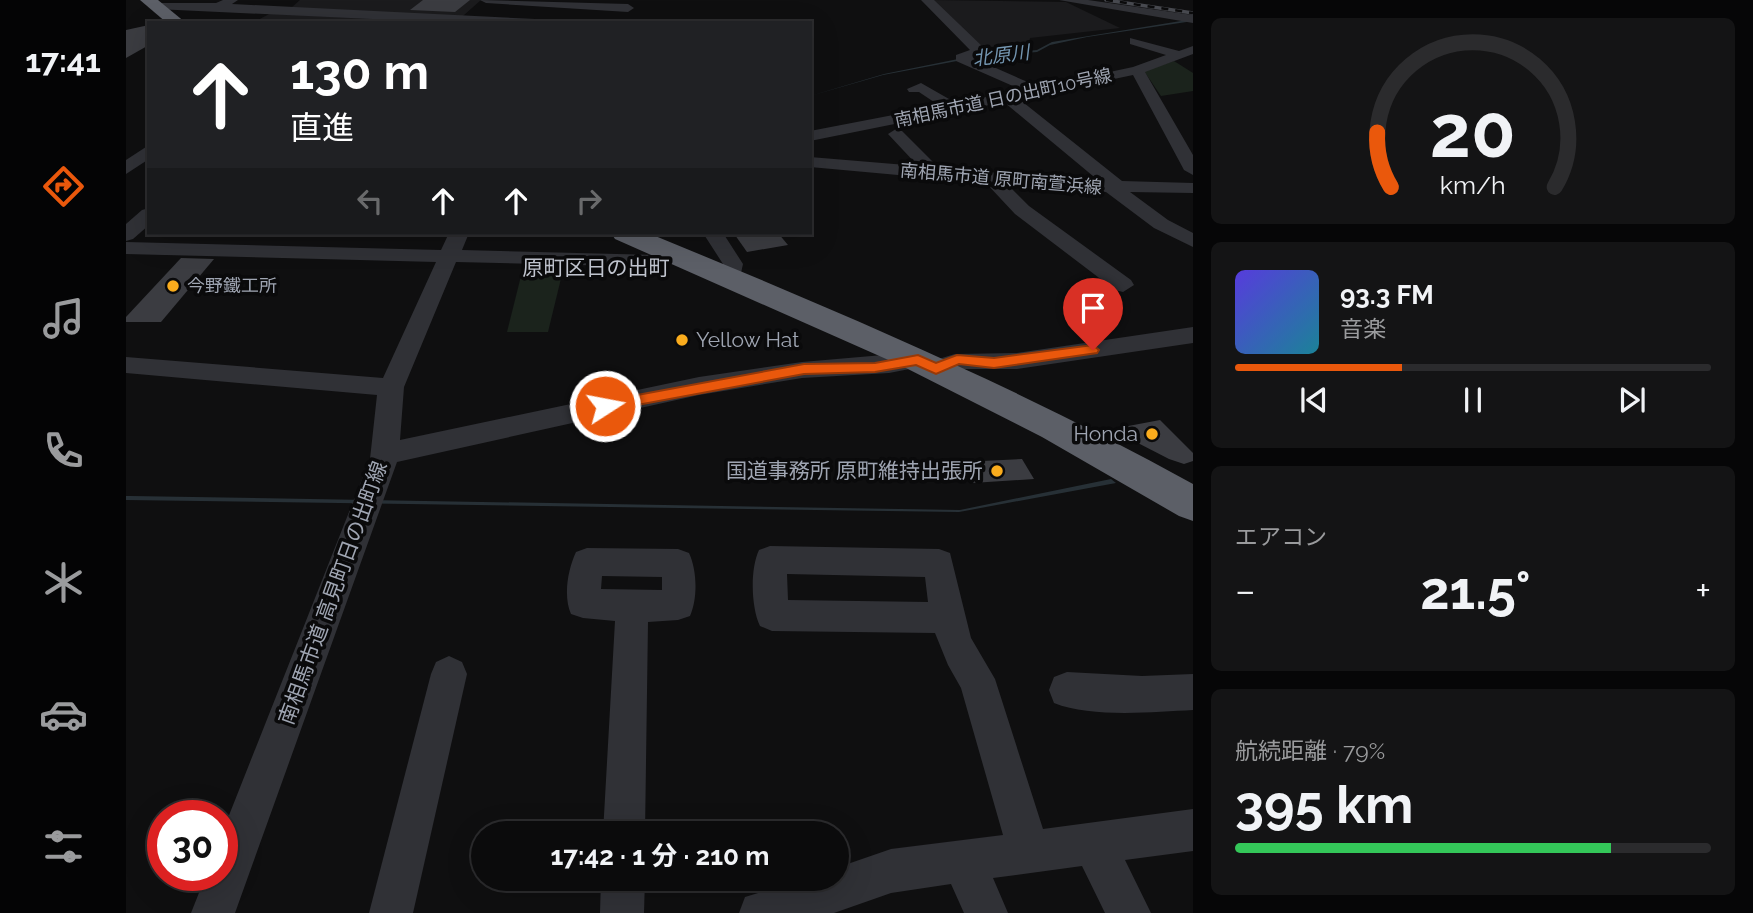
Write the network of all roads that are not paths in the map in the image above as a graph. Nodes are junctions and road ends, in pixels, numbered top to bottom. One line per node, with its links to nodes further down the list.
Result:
1 (232, 0): 9 (street)
2 (486, 0): 5 (street); 12 (street)
3 (927, 0): 18 (street)
4 (1065, 0): 8 (street)
5 (523, 1): 7 (street)
6 (152, 3): 9 (street); 11 (highway)
7 (631, 4): 13 (street)
8 (1134, 4): 10 (street)
9 (218, 7): 12 (street)
10 (1192, 16)
11 (175, 21)
12 (462, 21)
13 (620, 21)
14 (1135, 41): 15 (street)
15 (1188, 53): 16 (street, 南相馬市道 日の出町10号線)
16 (1137, 70): 18 (street, 南相馬市道 日の出町10号線); 26 (street)
17 (914, 89): 20 (street)
18 (1038, 92): 19 (street, 南相馬市道 日の出町10号線)
19 (1008, 98): 20 (street, 南相馬市道 日の出町10号線); 29 (street)
20 (955, 109): 22 (street, 南相馬市道 日の出町10号線)
21 (896, 134): 27 (street)
22 (812, 135)
23 (145, 143): 25 (street)
24 (813, 159): 27 (street, 南相馬市道 原町南萱浜線)
25 (126, 169)
26 (1193, 170)
27 (934, 173): 28 (street, 南相馬市道 原町南萱浜線)
28 (992, 179): 29 (street, 南相馬市道 原町南萱浜線); 40 (street)
29 (1115, 188): 30 (street, 南相馬市道 原町南萱浜線); 35 (street)
30 (1193, 188)
31 (147, 216): 32 (street)
32 (126, 235)
33 (630, 235): 38 (highway)
34 (714, 235): 39 (street)
35 (1193, 241)
36 (454, 244): 37 (street); 38 (street); 44 (street, 南相馬市道 高見町日の出町線)
37 (126, 248)
38 (675, 254): 39 (highway)
39 (731, 277): 42 (highway)
40 (1123, 285)
41 (1193, 335): 42 (street)
42 (927, 365): 45 (street); 46 (highway)
43 (126, 366): 44 (street)
44 (391, 387): 45 (street, 南相馬市道 高見町日の出町線)
45 (384, 452): 58 (street, 南相馬市道 高見町日の出町線)
46 (1193, 504)
47 (632, 607): 52 (street)
48 (947, 618): 48 (street); 55 (street)
49 (449, 674): 59 (street)
50 (1067, 690): 51 (street)
51 (1193, 692)
52 (624, 821)
53 (1193, 830): 54 (street)
54 (1093, 844): 55 (street); 63 (street)
55 (1029, 853): 56 (street)
56 (963, 861): 61 (street); 62 (street)
57 (623, 891): 60 (street)
58 (214, 913)
59 (391, 913)
60 (622, 913)
61 (761, 913)
62 (986, 913)
63 (1129, 913)

